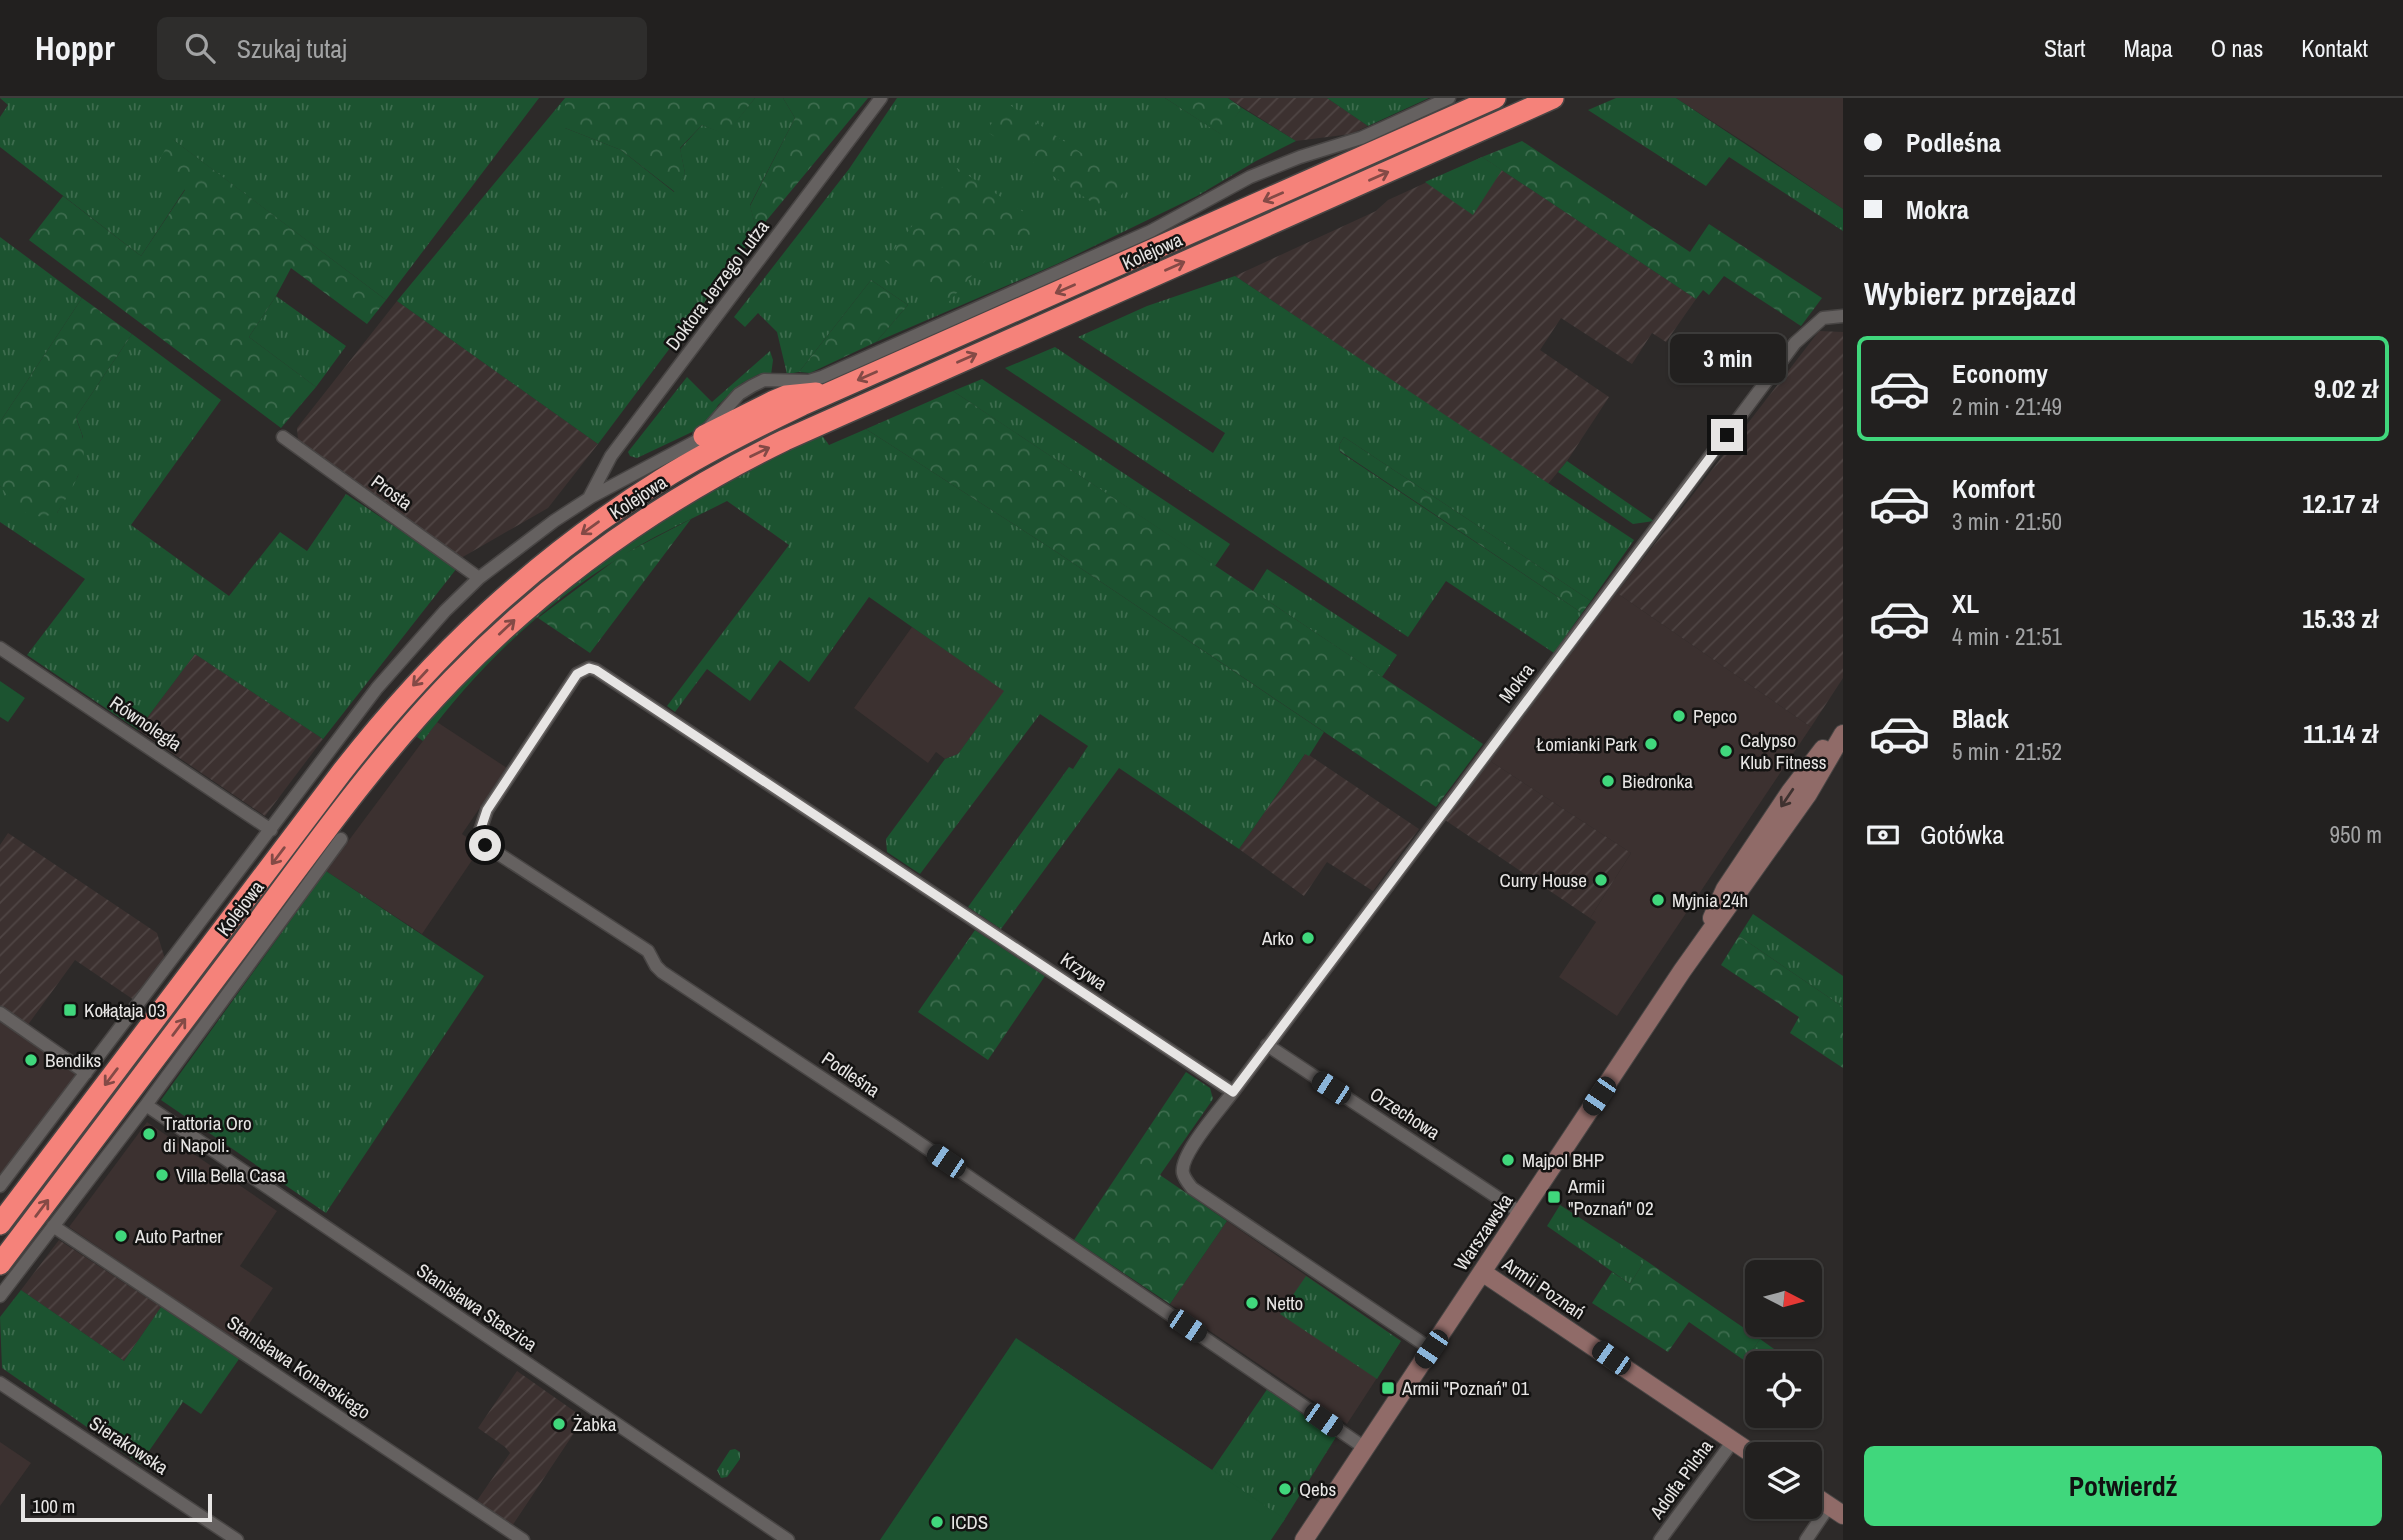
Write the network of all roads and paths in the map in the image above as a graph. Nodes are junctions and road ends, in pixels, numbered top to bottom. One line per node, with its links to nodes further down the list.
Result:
1 (881, 98): 9 (street, Doktora Jerzego Lutza)
2 (1449, 98): 6 (street)
3 (1495, 98): 6 (highway, Kolejowa, one-way to 6)
4 (1553, 98): 16 (highway, Kolejowa, one-way to 4)
5 (1843, 316): 20 (street, Mokra)
6 (827, 385): 7 (highway); 26 (highway, Kolejowa, one-way to 26)
7 (704, 436): 9 (street, Kolejowa)
8 (283, 437): 10 (street, Prosta)
9 (589, 498): 10 (street, Kolejowa)
10 (479, 578): 17 (street, Kolejowa)
11 (0, 648): 17 (street, Równoległa)
12 (577, 674): 22 (street, Krzywa); 34 (street, Podleśna)
13 (1843, 725): 15 (street, Warszawska)
14 (1843, 734): 15 (street, Warszawska)
15 (1809, 779): 25 (street, Warszawska)
16 (360, 788): 18 (highway); 28 (highway, Kolejowa, one-way to 16)
17 (271, 830): 21 (street, Kolejowa)
18 (341, 839): 23 (street)
19 (0, 1013): 21 (street)
20 (1267, 1045): 22 (street, Mokra); 25 (street, Orzechowa)
21 (86, 1073): 24 (street, Kolejowa)
22 (1233, 1092): 31 (street)
23 (146, 1105): 27 (street); 40 (street, Stanisława Staszica)
24 (0, 1186)
25 (1521, 1213): 29 (street, Warszawska)
26 (0, 1224)
27 (53, 1226): 30 (street); 39 (street, Stanisława Konarskiego)
28 (0, 1264)
29 (1482, 1272): 31 (street, Warszawska); 33 (street, Armii Poznań)
30 (0, 1296)
31 (1431, 1349): 34 (street, Warszawska)
32 (0, 1382): 37 (street, Sierakowska)
33 (1733, 1441): 35 (street, Armii Poznań); 42 (street, Adolfa Pilcha)
34 (1365, 1448): 41 (street, Warszawska)
35 (1745, 1449)
36 (1836, 1511): 43 (street)
37 (220, 1536): 38 (street, Sierakowska)
38 (237, 1540)
39 (523, 1540)
40 (788, 1540)
41 (1304, 1540)
42 (1660, 1540)
43 (1806, 1540)

